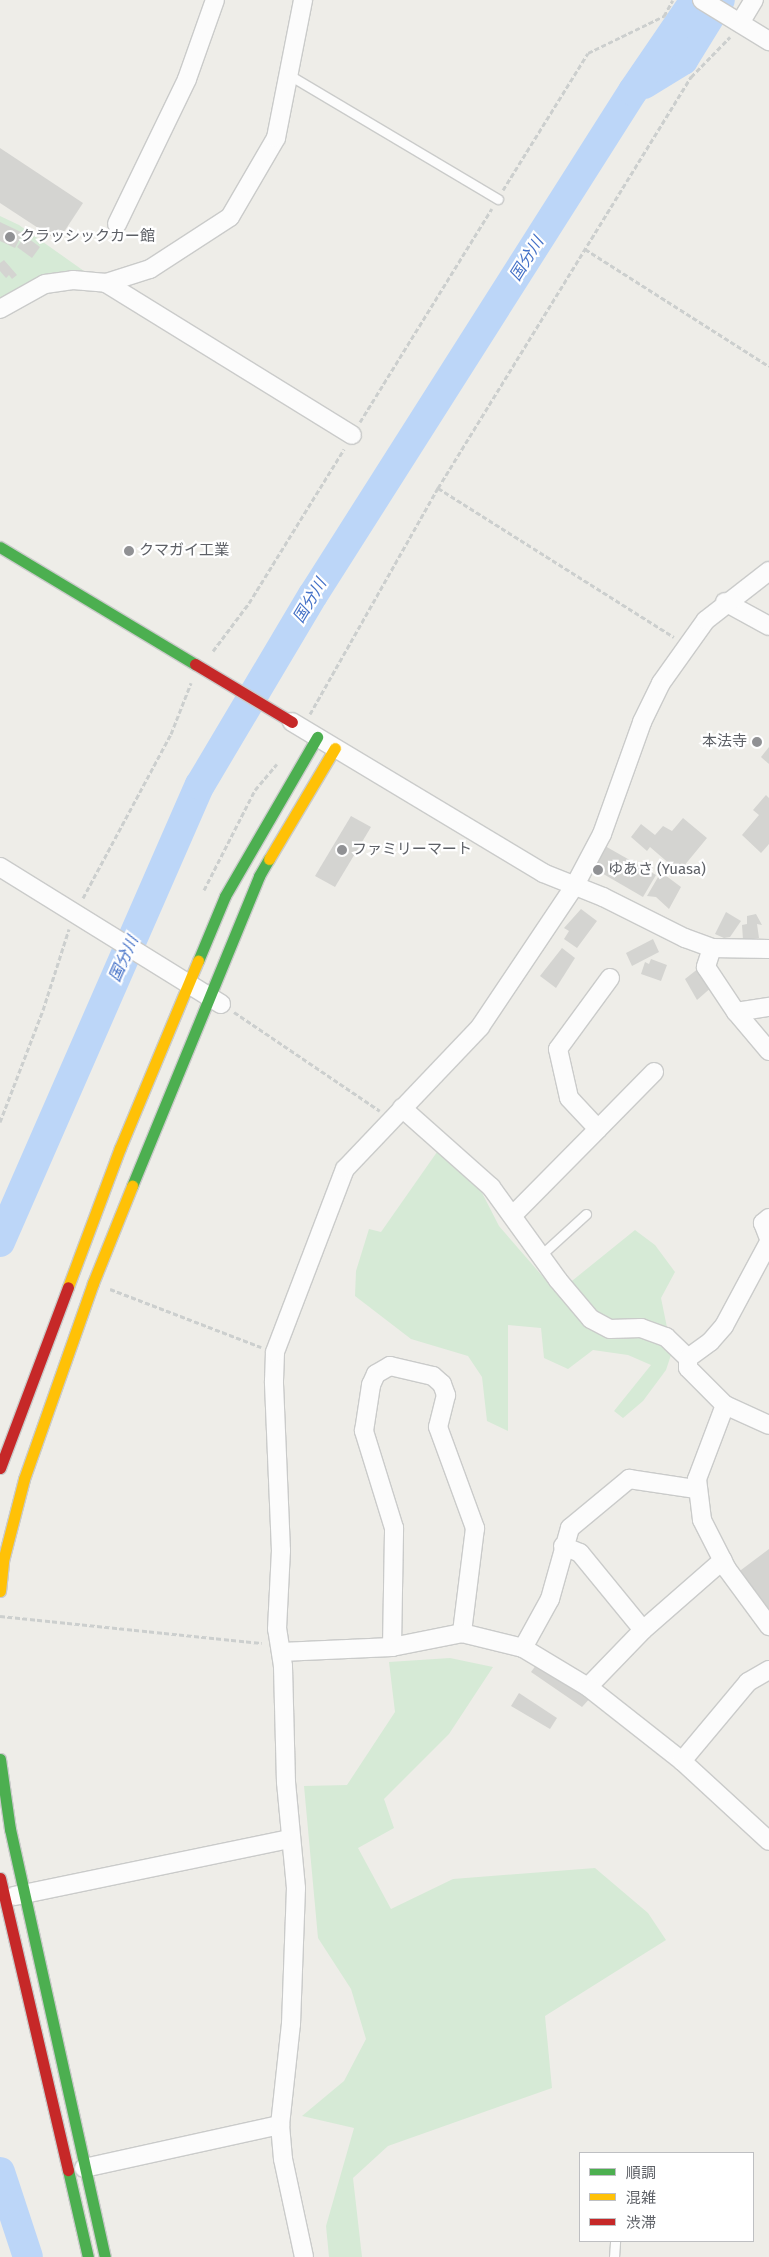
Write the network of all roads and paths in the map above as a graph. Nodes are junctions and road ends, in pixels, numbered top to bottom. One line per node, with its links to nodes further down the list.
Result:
1 (215, 0): 10 (street)
2 (304, 0): 8 (street)
3 (673, 0): 9 (path)
4 (702, 0): 6 (street)
5 (754, 0): 6 (street)
6 (740, 23): 7 (street); 11 (path)
7 (769, 41)
8 (288, 75): 9 (lane); 12 (street)
9 (498, 199): 15 (path)
10 (117, 224)
11 (585, 249): 14 (path); 16 (path)
12 (106, 282): 13 (street); 15 (street)
13 (0, 308)
14 (769, 366)
15 (352, 435): 22 (path)
16 (438, 488): 21 (path); 23 (path)
17 (0, 547): 22 (street)
18 (769, 571): 19 (street)
19 (726, 602): 20 (street); 21 (street)
20 (769, 626)
21 (686, 645): 27 (street)
22 (204, 669): 23 (street); 28 (path)
23 (300, 719): 24 (street)
24 (317, 738): 25 (street); 32 (street)
25 (335, 748): 27 (street); 33 (street)
26 (0, 867): 28 (street)
27 (575, 885): 29 (street); 38 (street)
28 (79, 915): 32 (street); 39 (path)
29 (712, 948): 30 (street); 35 (street)
30 (769, 949)
31 (610, 978): 40 (street)
32 (188, 982): 33 (street); 51 (street)
33 (215, 1000): 38 (path); 46 (street)
34 (769, 1006): 35 (street)
35 (736, 1012): 36 (street)
36 (769, 1051)
37 (654, 1072): 40 (street)
38 (396, 1113): 42 (street); 47 (street)
39 (0, 1122)
40 (598, 1129): 42 (street)
41 (586, 1214): 45 (lane)
42 (513, 1215): 45 (street)
43 (769, 1218): 44 (street)
44 (769, 1240): 48 (street)
45 (541, 1255): 48 (street)
46 (93, 1283): 47 (path); 55 (street)
47 (276, 1352): 62 (street)
48 (688, 1358): 49 (street)
49 (725, 1405): 50 (street); 52 (street)
50 (769, 1425)
51 (0, 1468)
52 (696, 1489): 53 (street); 54 (street)
53 (563, 1546): 58 (street); 61 (street)
54 (723, 1560): 57 (street); 58 (street)
55 (0, 1591)
56 (0, 1616): 62 (path)
57 (769, 1626)
58 (643, 1630): 64 (street)
59 (462, 1633): 60 (street); 60 (street); 61 (street)
60 (392, 1647): 62 (street)
61 (523, 1648): 64 (street)
62 (281, 1652): 67 (street)
63 (769, 1670): 66 (street)
64 (588, 1687): 66 (street)
65 (0, 1759): 70 (street)
66 (682, 1761): 68 (street)
67 (290, 1839): 70 (street); 72 (street)
68 (769, 1841)
69 (0, 1878): 71 (street)
70 (24, 1894): 71 (street); 73 (street)
71 (2, 1899): 75 (street)
72 (280, 2125): 73 (street); 77 (street)
73 (84, 2168): 76 (street)
74 (615, 2242): 78 (lane)
75 (88, 2257)
76 (106, 2257)
77 (304, 2257)
78 (614, 2257)

